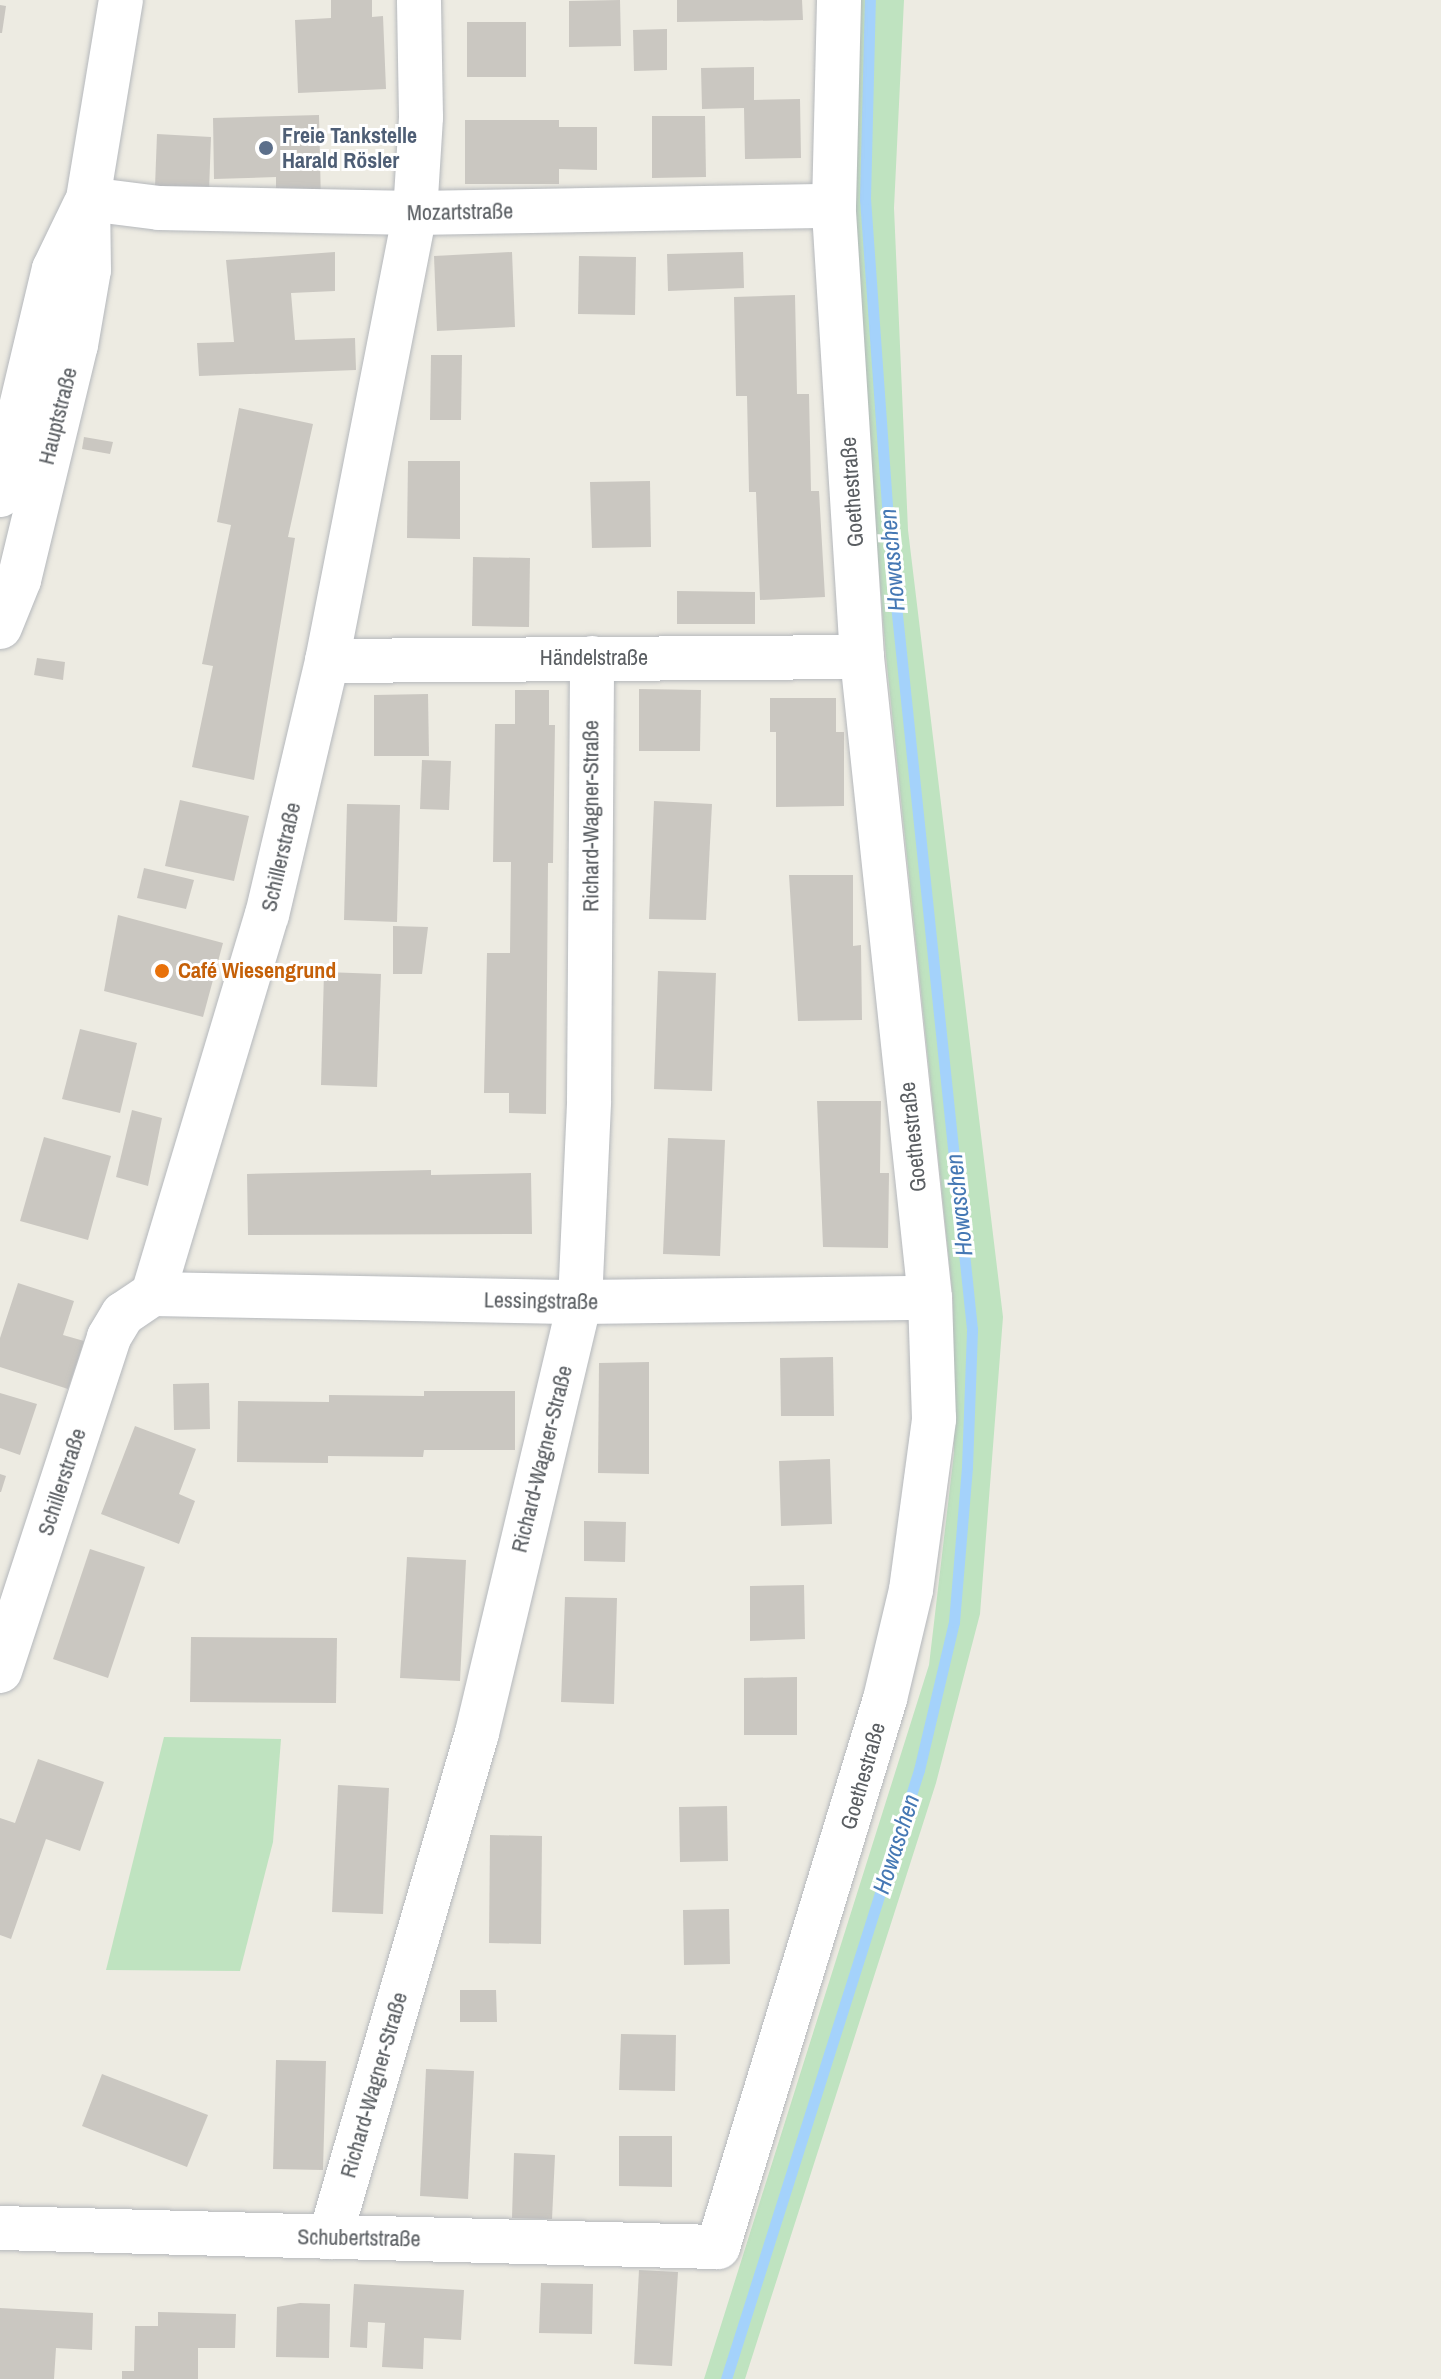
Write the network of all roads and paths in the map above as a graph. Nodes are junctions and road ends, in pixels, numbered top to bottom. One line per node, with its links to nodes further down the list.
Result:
1 (121, 0): 4 (street, Hauptstraße)
2 (419, 0): 6 (street, Schillerstraße)
3 (839, 0): 5 (street, Goethestraße)
4 (88, 199): 6 (street, Mozartstraße); 7 (street, Hauptstraße); 8 (street, Hauptstraße)
5 (834, 206): 6 (street, Mozartstraße); 9 (street, Goethestraße)
6 (415, 213): 11 (street, Schillerstraße)
7 (0, 495)
8 (0, 627)
9 (862, 657): 10 (street, Händelstraße); 13 (street, Goethestraße)
10 (592, 658): 11 (street, Händelstraße); 14 (street, Richard-Wagner-Straße)
11 (327, 661): 12 (street, Schillerstraße)
12 (153, 1294): 14 (street, Lessingstraße); 15 (street, Schillerstraße)
13 (930, 1298): 14 (street, Lessingstraße); 18 (street, Goethestraße)
14 (580, 1302): 17 (street, Richard-Wagner-Straße)
15 (0, 1671)
16 (0, 2228): 17 (street, Schubertstraße)
17 (330, 2237): 18 (street, Schubertstraße)
18 (718, 2247)

